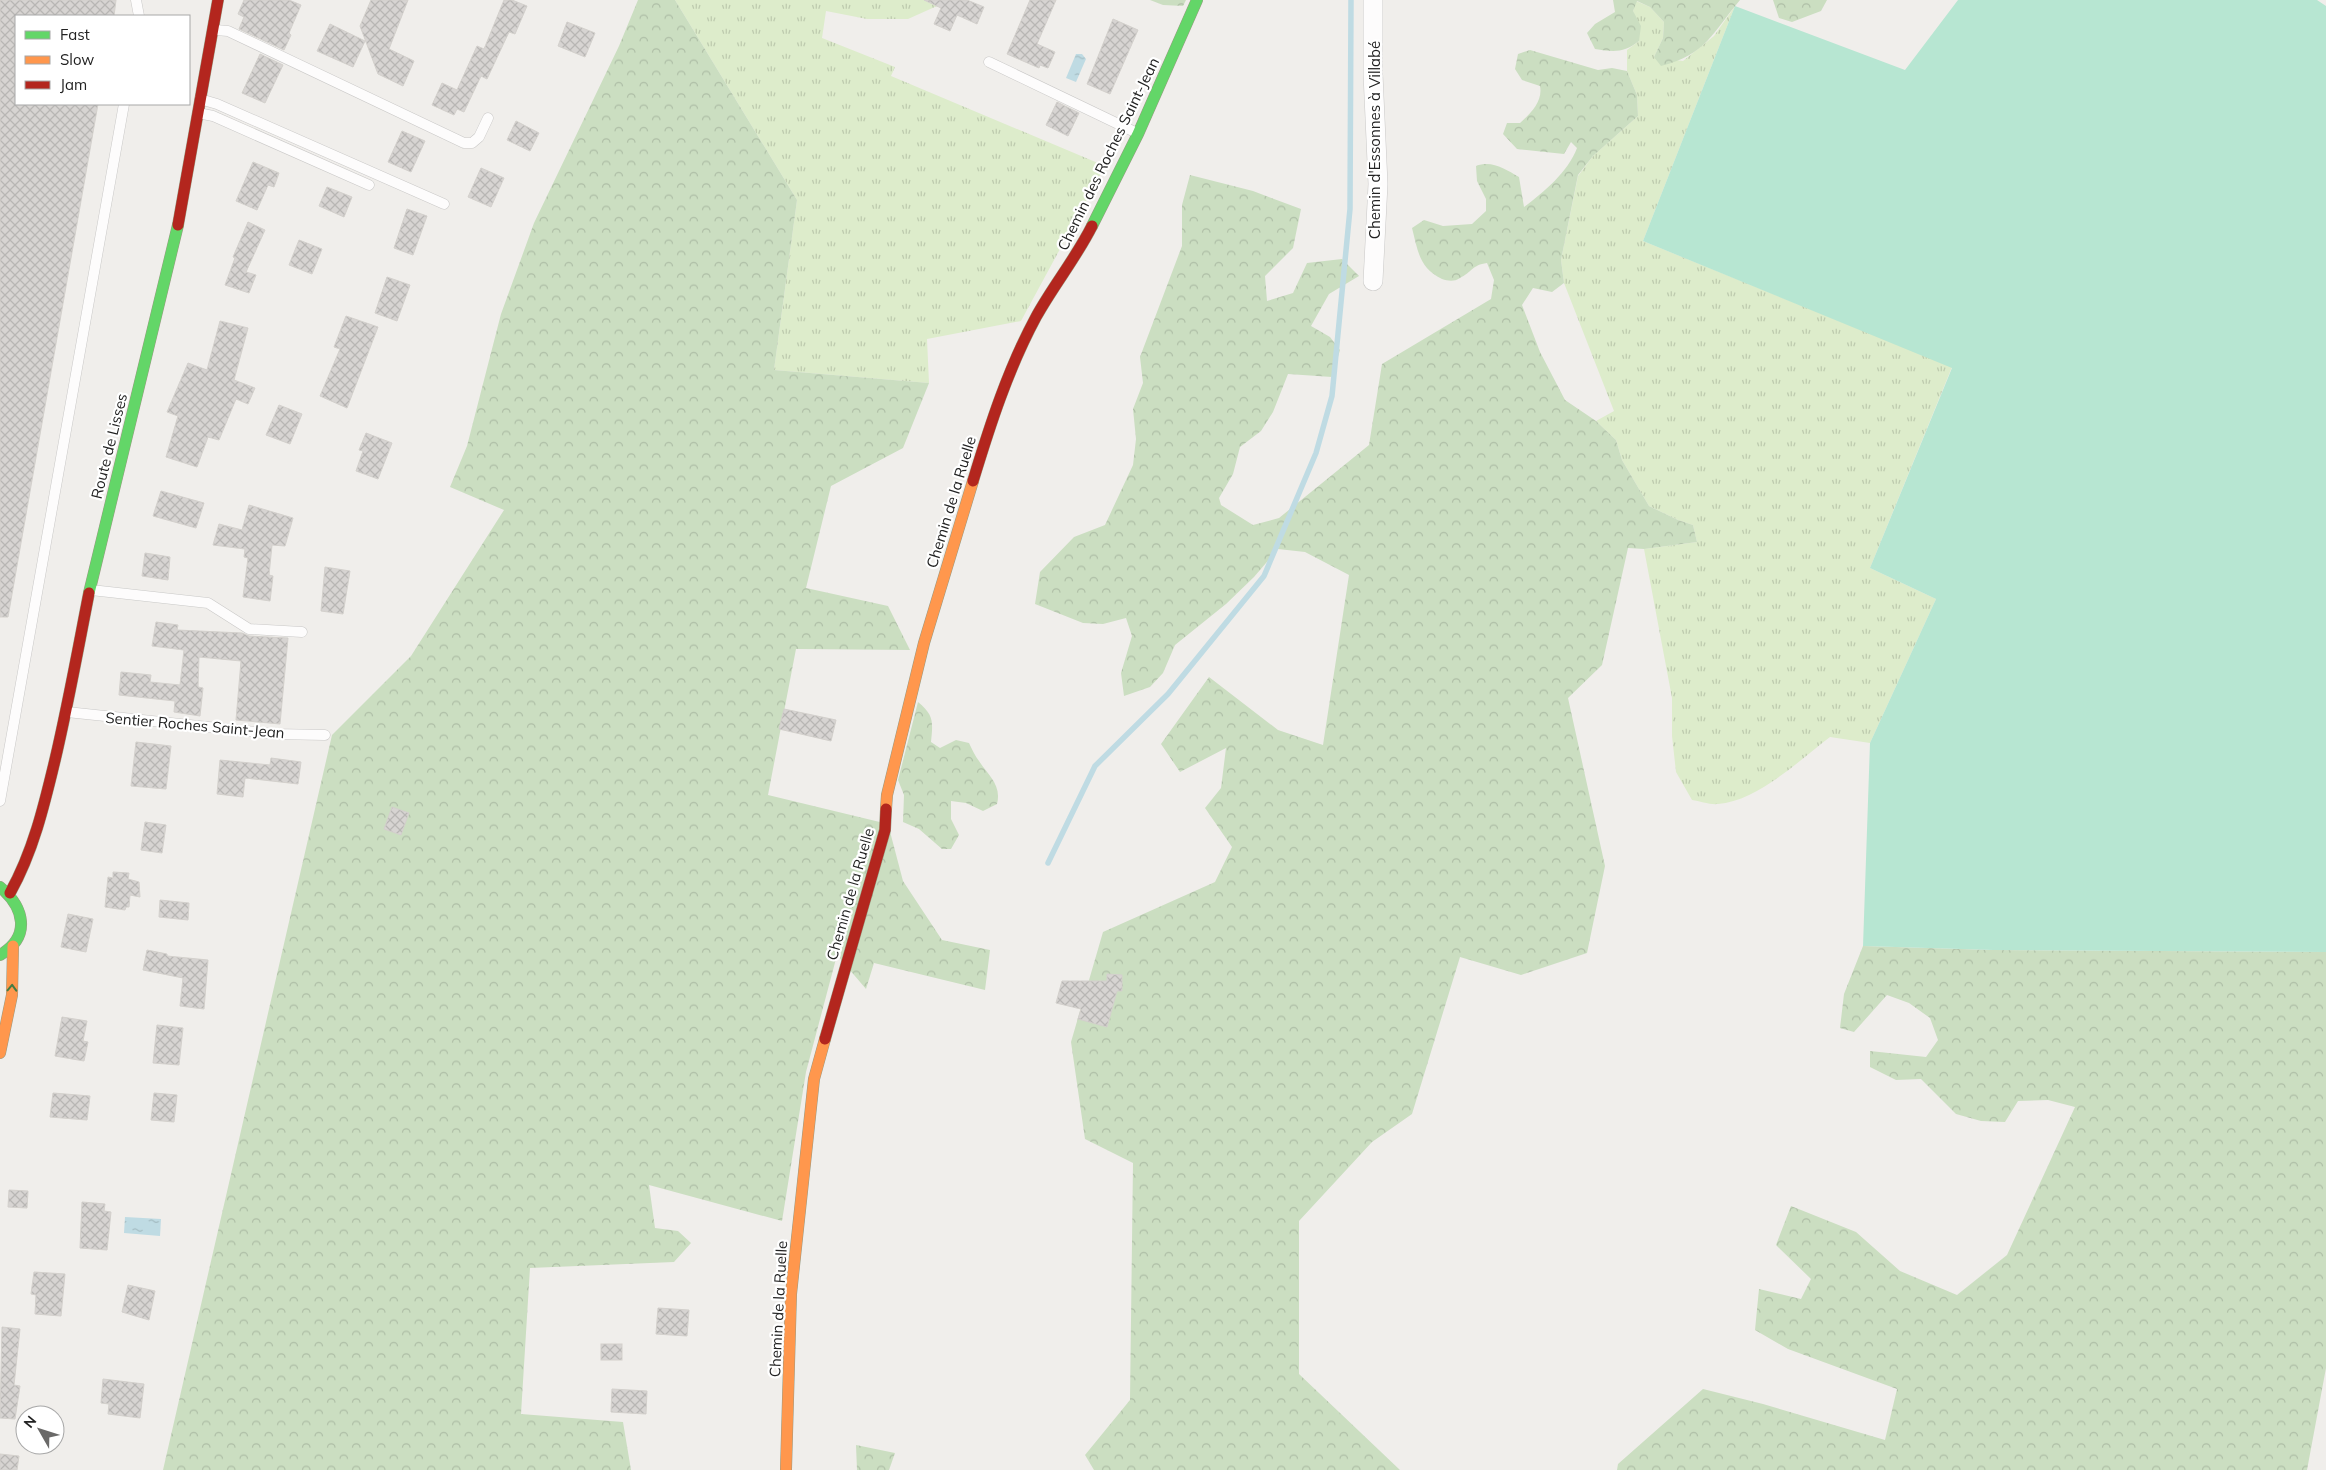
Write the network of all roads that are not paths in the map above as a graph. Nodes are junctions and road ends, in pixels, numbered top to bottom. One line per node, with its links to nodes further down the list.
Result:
1 (136, 0): 5 (lane)
2 (218, 0): 6 (street, Route de Lisses)
3 (1197, 0): 12 (street, Chemin des Roches Saint-Jean)
4 (1373, 0): 15 (street, Chemin d'Essonnes à Villabé)
5 (139, 15)
6 (211, 30): 8 (street, Route de Lisses); 11 (lane)
7 (989, 62): 12 (lane)
8 (199, 99): 10 (street, Route de Lisses); 14 (lane)
9 (124, 105): 21 (lane)
10 (197, 113): 13 (lane); 17 (street, Route de Lisses)
11 (488, 118)
12 (1138, 134): 16 (street, Chemin des Roches Saint-Jean)
13 (369, 185)
14 (444, 204)
15 (1373, 281)
16 (1037, 316): 26 (street, Chemin de la Ruelle)
17 (90, 590): 18 (lane); 19 (street, Route de Lisses)
18 (302, 632)
19 (66, 712): 20 (lane, Sentier Roches Saint-Jean); 22 (street, Route de Lisses)
20 (325, 735)
21 (0, 801)
22 (5, 890): 23 (street)
23 (13, 946): 24 (street); 25 (street, one-way to 23)
24 (0, 956)
25 (0, 1053)
26 (786, 1469)

